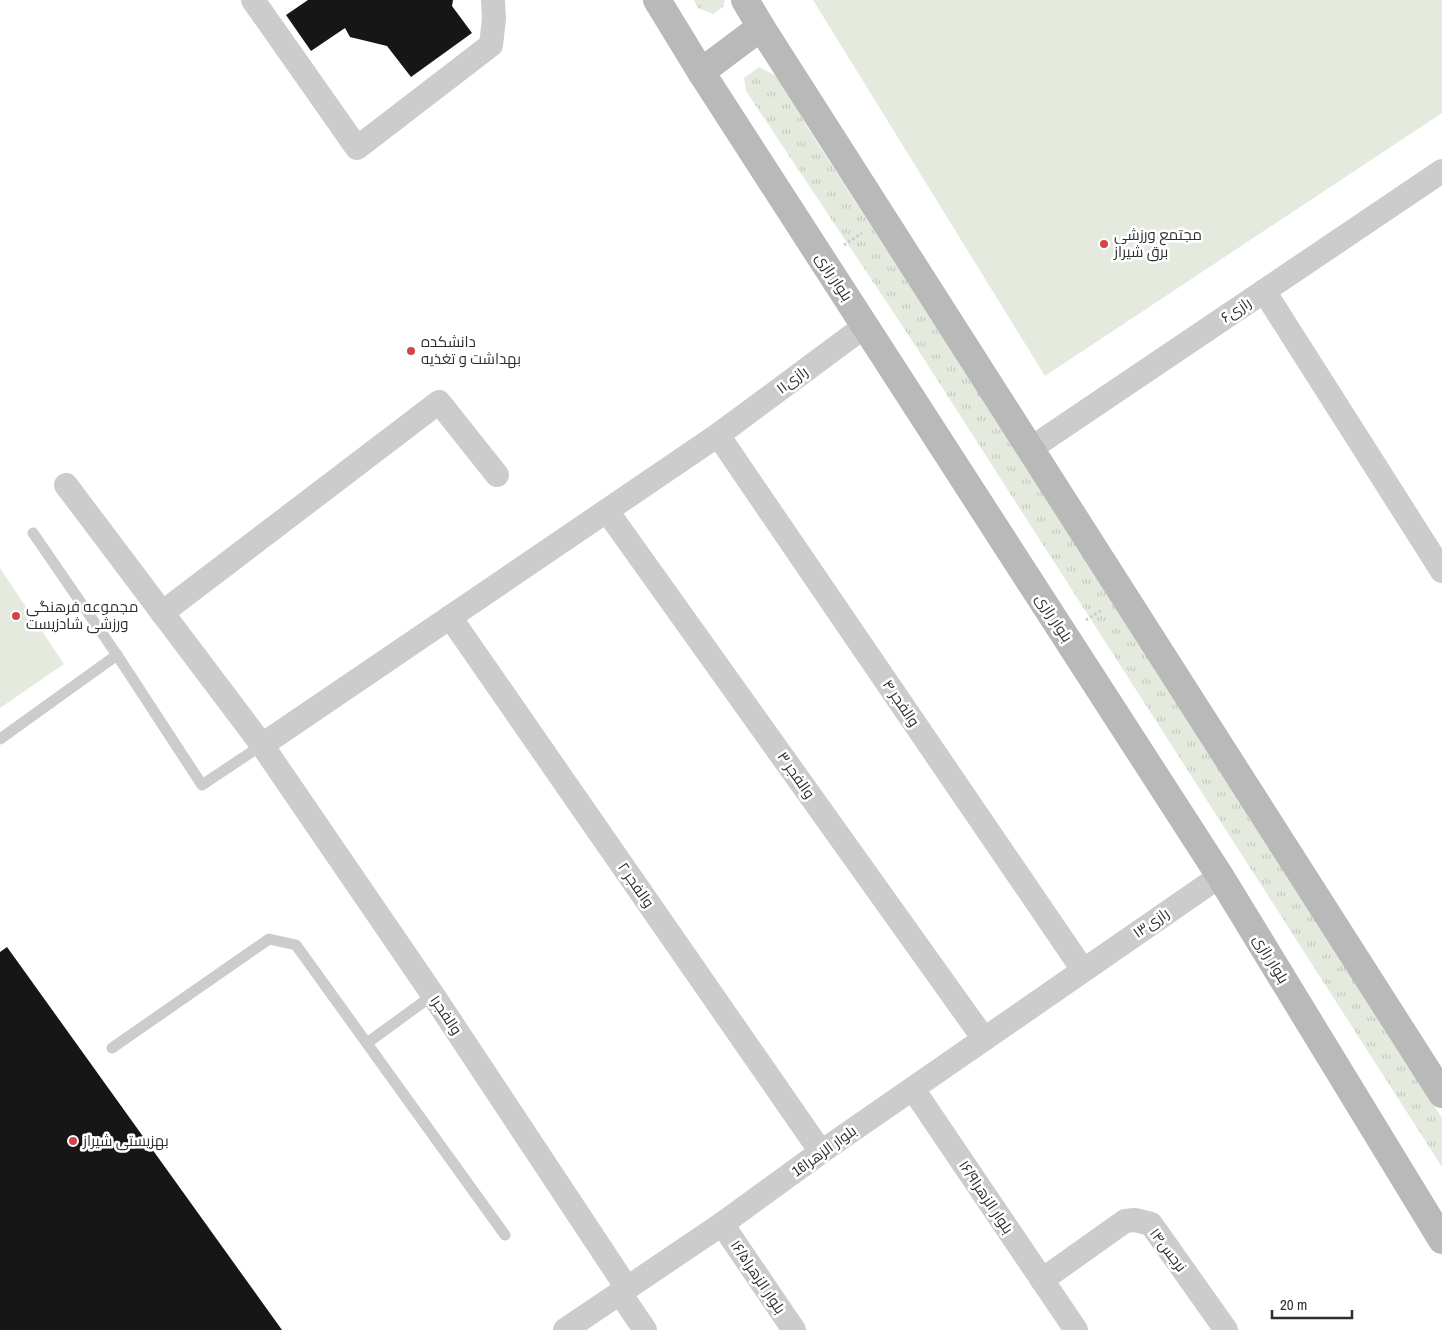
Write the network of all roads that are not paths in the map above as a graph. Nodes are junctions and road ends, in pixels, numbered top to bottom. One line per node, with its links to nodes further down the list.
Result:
1 (253, 0): 2 (street)
2 (493, 0)
3 (657, 0): 6 (main road, بلوار رازی)
4 (745, 0): 5 (main road)
5 (761, 27): 6 (main road); 11 (main road)
6 (701, 72): 9 (main road, بلوار رازی)
7 (1442, 171): 8 (street, رازی۶)
8 (1264, 291): 11 (street, رازی۶); 16 (street)
9 (865, 326): 10 (street, رازی۱۱); 22 (main road, بلوار رازی)
10 (718, 435): 14 (street, رازی۱۱); 23 (street, والفجر ۴)
11 (1030, 449): 29 (main road)
12 (497, 475): 17 (street)
13 (66, 485): 17 (street, والفجر۱)
14 (607, 511): 18 (street, رازی۱۱); 25 (street, والفجر ۳)
15 (33, 533): 19 (lane)
16 (1442, 571)
17 (162, 613): 21 (street, والفجر۱)
18 (450, 617): 21 (street, رازی۱۱); 30 (street, والفجر ۲)
19 (117, 655): 20 (lane); 21 (lane)
20 (0, 739)
21 (262, 745): 24 (street, والفجر۱)
22 (1220, 876): 23 (street, رازی۱۳); 33 (main road, بلوار رازی)
23 (1083, 970): 25 (street, 16بلوار الزهرا)
24 (433, 995): 26 (lane); 35 (street, والفجر۱)
25 (984, 1039): 28 (street, 16بلوار الزهرا)
26 (367, 1044): 27 (lane); 32 (lane)
27 (112, 1048)
28 (913, 1089): 30 (street, 16بلوار الزهرا); 34 (street, بلوار الزهرا۱۶/۹)
29 (1442, 1094)
30 (821, 1152): 31 (street, 16بلوار الزهرا)
31 (722, 1224): 35 (street, 16بلوار الزهرا); 38 (street, بلوار الزهرا۱۶/۵)
32 (505, 1235)
33 (1442, 1240)
34 (1042, 1280): 39 (street, بلوار الزهرا۱۶/۹); 40 (street, نرجس۱۴)
35 (623, 1290): 36 (street, 16بلوار الزهرا); 37 (street, والفجر۱)
36 (565, 1330)
37 (645, 1330)
38 (794, 1330)
39 (1076, 1330)
40 (1226, 1330)

